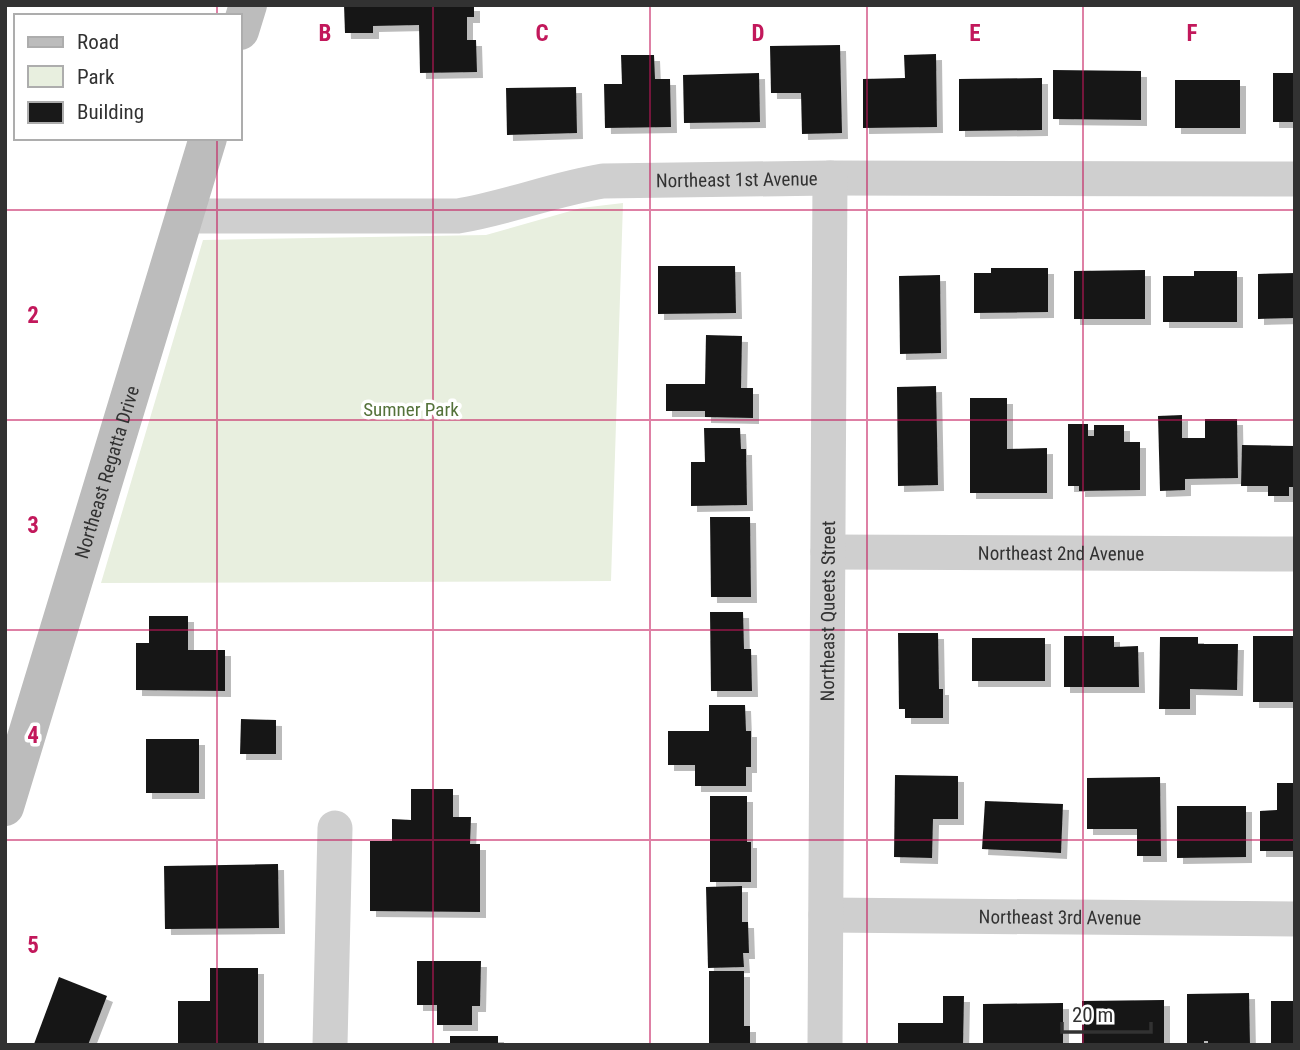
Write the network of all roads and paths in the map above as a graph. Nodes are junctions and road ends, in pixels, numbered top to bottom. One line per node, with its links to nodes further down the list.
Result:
1 (247, 5): 2 (main road)
2 (242, 24)
3 (207, 140): 6 (main road, Northeast Regatta Drive)
4 (830, 178): 5 (street, Northeast 1st Avenue); 6 (street, Northeast 1st Avenue); 7 (street, Northeast Queets Street)
5 (1295, 179)
6 (185, 216): 9 (main road, Northeast Regatta Drive)
7 (828, 552): 8 (street, Northeast 2nd Avenue); 11 (street, Northeast Queets Street)
8 (1295, 554)
9 (5, 807)
10 (335, 828): 13 (street)
11 (826, 915): 12 (street, Northeast 3rd Avenue); 14 (street, Northeast Queets Street)
12 (1295, 919)
13 (330, 1045)
14 (825, 1045)

